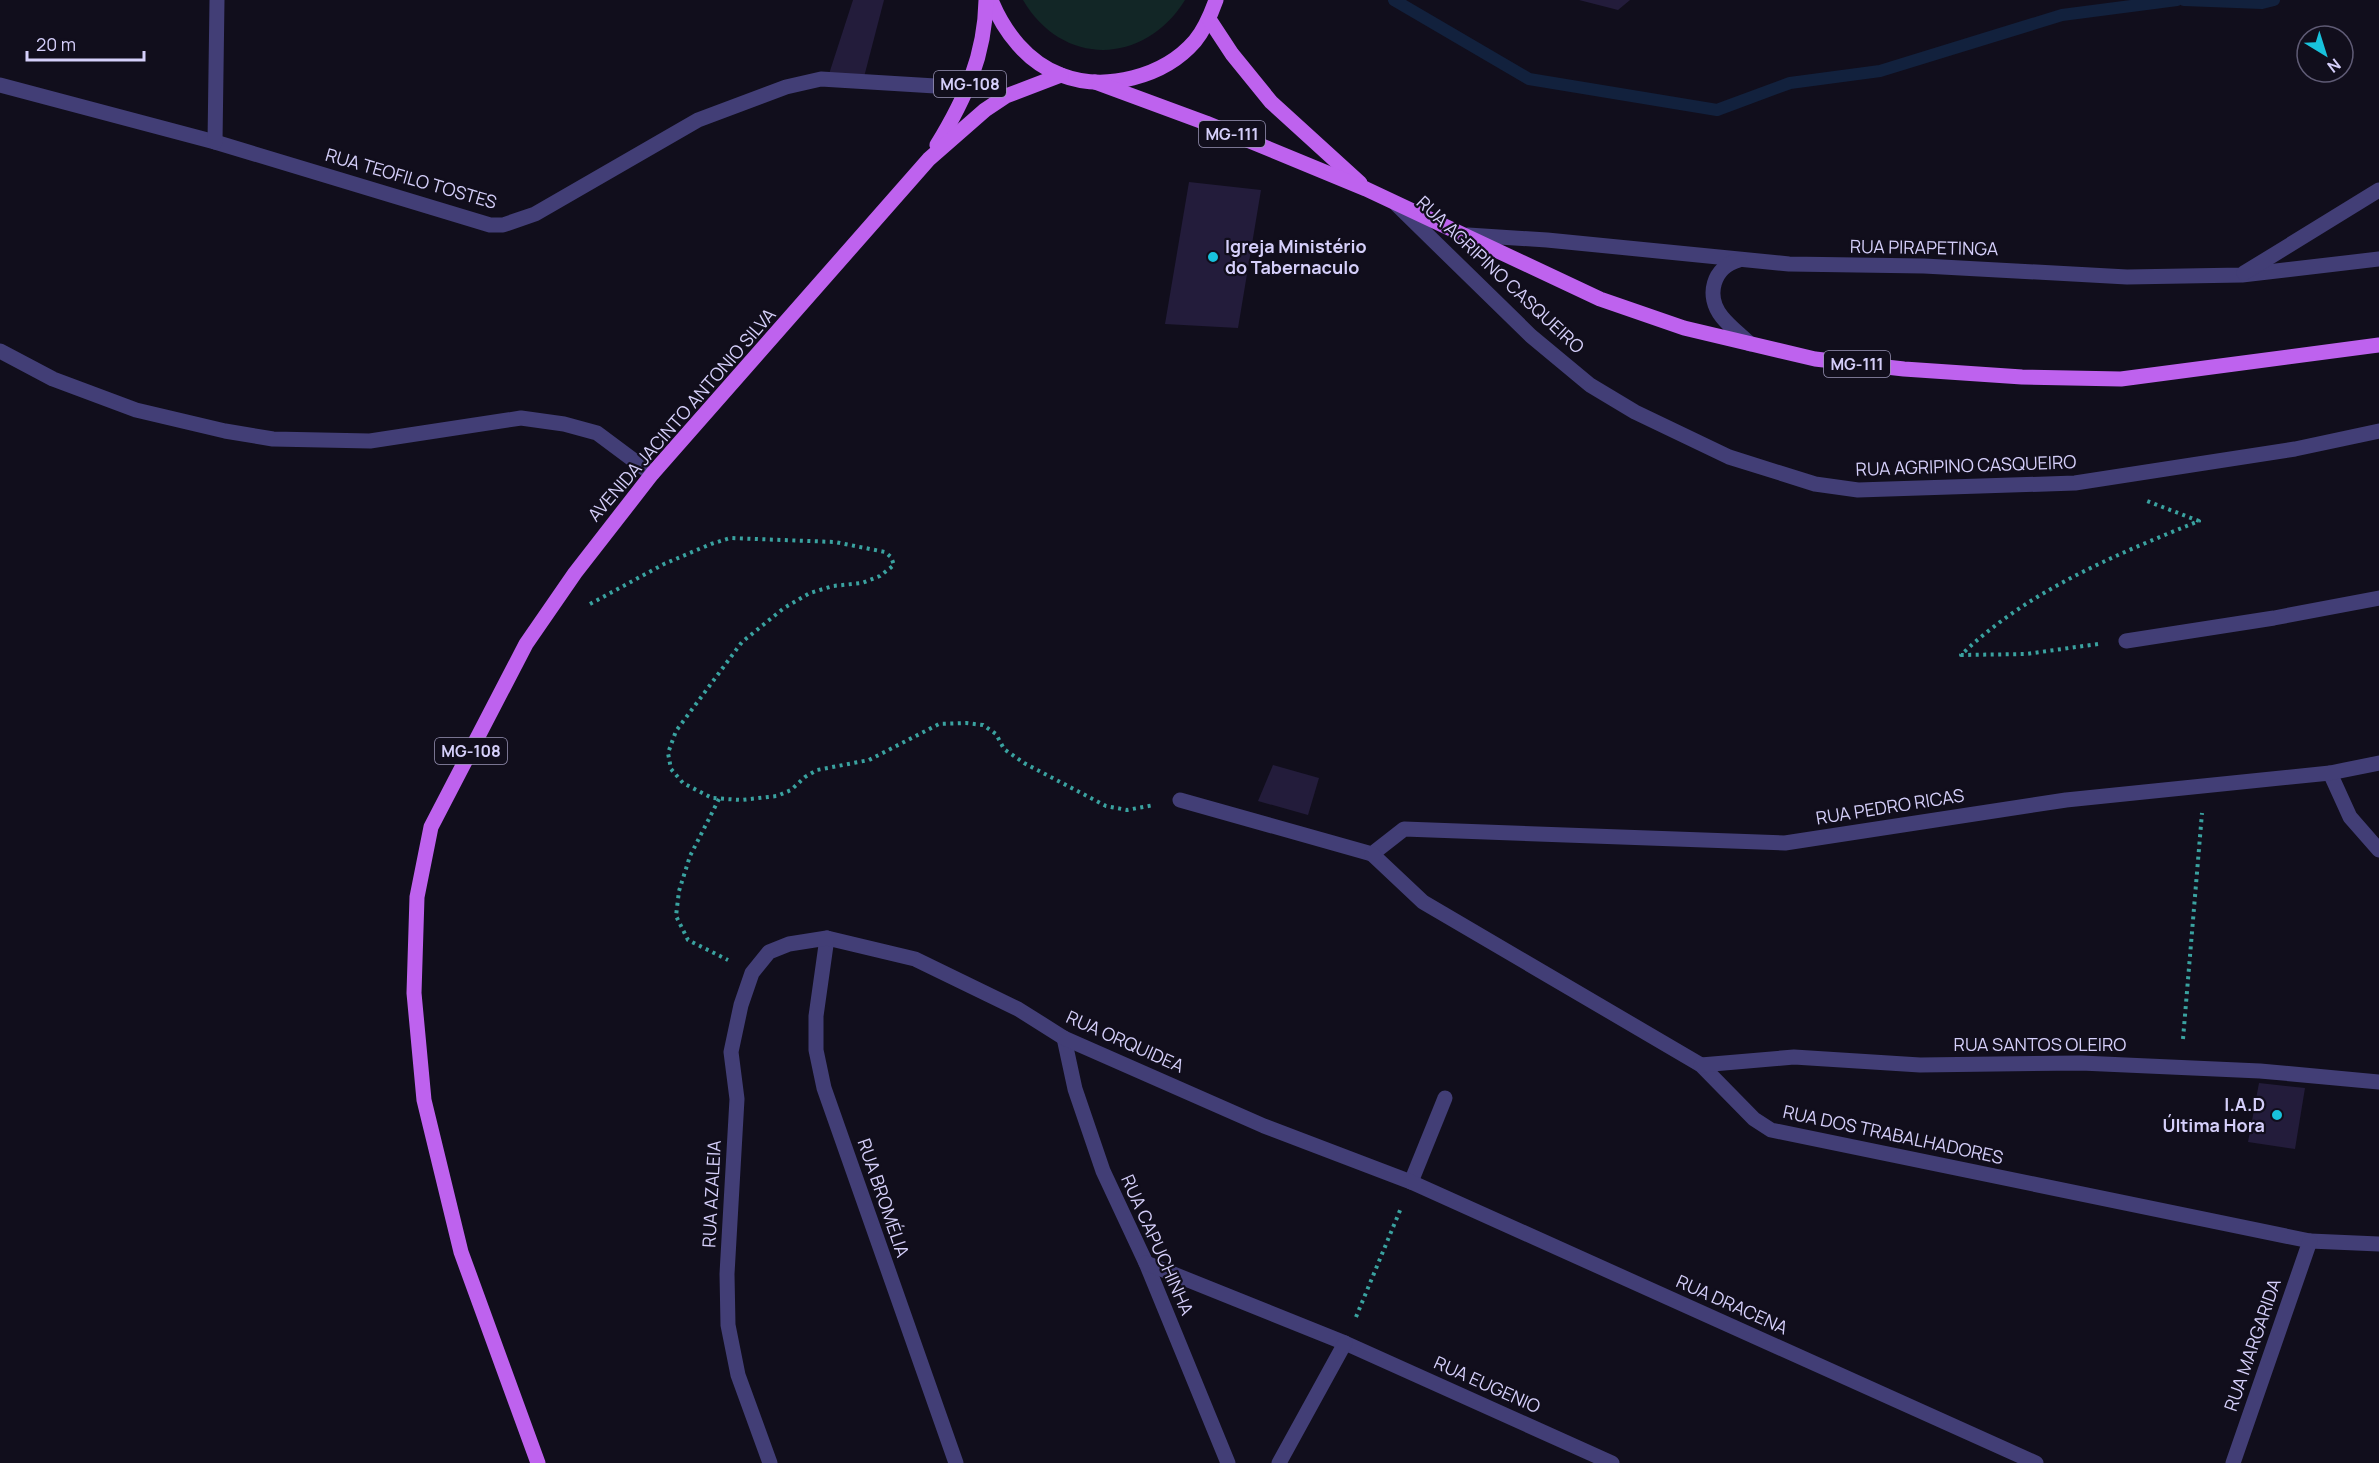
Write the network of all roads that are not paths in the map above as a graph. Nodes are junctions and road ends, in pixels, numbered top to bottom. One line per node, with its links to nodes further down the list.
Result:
1 (217, 0): 10 (street)
2 (986, 0): 9 (main road, MG-108)
3 (991, 0): 6 (main road, MG-111)
4 (1216, 0): 5 (main road, MG-111)
5 (1209, 19): 7 (main road, MG-111); 12 (main road, MG-111)
6 (1060, 75): 7 (main road, MG-111); 11 (main road, MG-108)
7 (1095, 82): 12 (main road, MG-111)
8 (0, 85): 10 (street, RUA TEOFILO TOSTES)
9 (968, 88): 10 (street, RUA TEOFILO TOSTES); 11 (main road, MG-108)
10 (215, 142)
11 (926, 162): 23 (main road, AVENIDA JACINTO ANTONIO SILVA / MG-108)
12 (1366, 189): 14 (main road, MG-111)
13 (2379, 189): 18 (street)
14 (1393, 201): 15 (main road, MG-111); 22 (street, RUA AGRIPINO CASQUEIRO)
15 (1468, 235): 17 (street, RUA PIRAPETINGA); 19 (main road, MG-111)
16 (2379, 259): 18 (street, RUA PIRAPETINGA)
17 (1742, 260): 18 (street, RUA PIRAPETINGA); 19 (street)
18 (2242, 275)
19 (1750, 344): 20 (main road, MG-111)
20 (2379, 345)
21 (0, 351): 23 (street)
22 (2379, 431)
23 (652, 474): 42 (main road, AVENIDA JACINTO ANTONIO SILVA / MG-108)
24 (2379, 598): 25 (street)
25 (2126, 641)
26 (2379, 763): 27 (street, RUA PEDRO RICAS)
27 (2330, 773): 29 (street); 30 (street, RUA PEDRO RICAS)
28 (1180, 800): 30 (street)
29 (2379, 850)
30 (1371, 854): 34 (street, RUA DOS TRABALHADORES)
31 (827, 938): 32 (street, RUA ORQUIDEA); 33 (street, RUA ORQUIDEA); 44 (street, RUA BROMÉLIA)
32 (789, 944): 43 (street, RUA AZALEIA)
33 (1064, 1038): 37 (street, RUA ORQUIDEA); 40 (street, RUA CAPUCHINHA)
34 (1701, 1065): 35 (street, RUA SANTOS OLEIRO); 38 (street, RUA DOS TRABALHADORES)
35 (2379, 1082)
36 (1445, 1098): 37 (street)
37 (1411, 1182): 48 (street, RUA DRACENA)
38 (2310, 1241): 39 (street); 49 (street, RUA MARGARIDA)
39 (2379, 1244)
40 (1146, 1263): 41 (street, RUA EUGENIO); 45 (street, RUA CAPUCHINHA)
41 (1345, 1343): 46 (street); 47 (street, RUA EUGENIO)
42 (538, 1463)
43 (770, 1463)
44 (956, 1463)
45 (1228, 1463)
46 (1279, 1463)
47 (1612, 1463)
48 (2036, 1463)
49 (2233, 1463)

